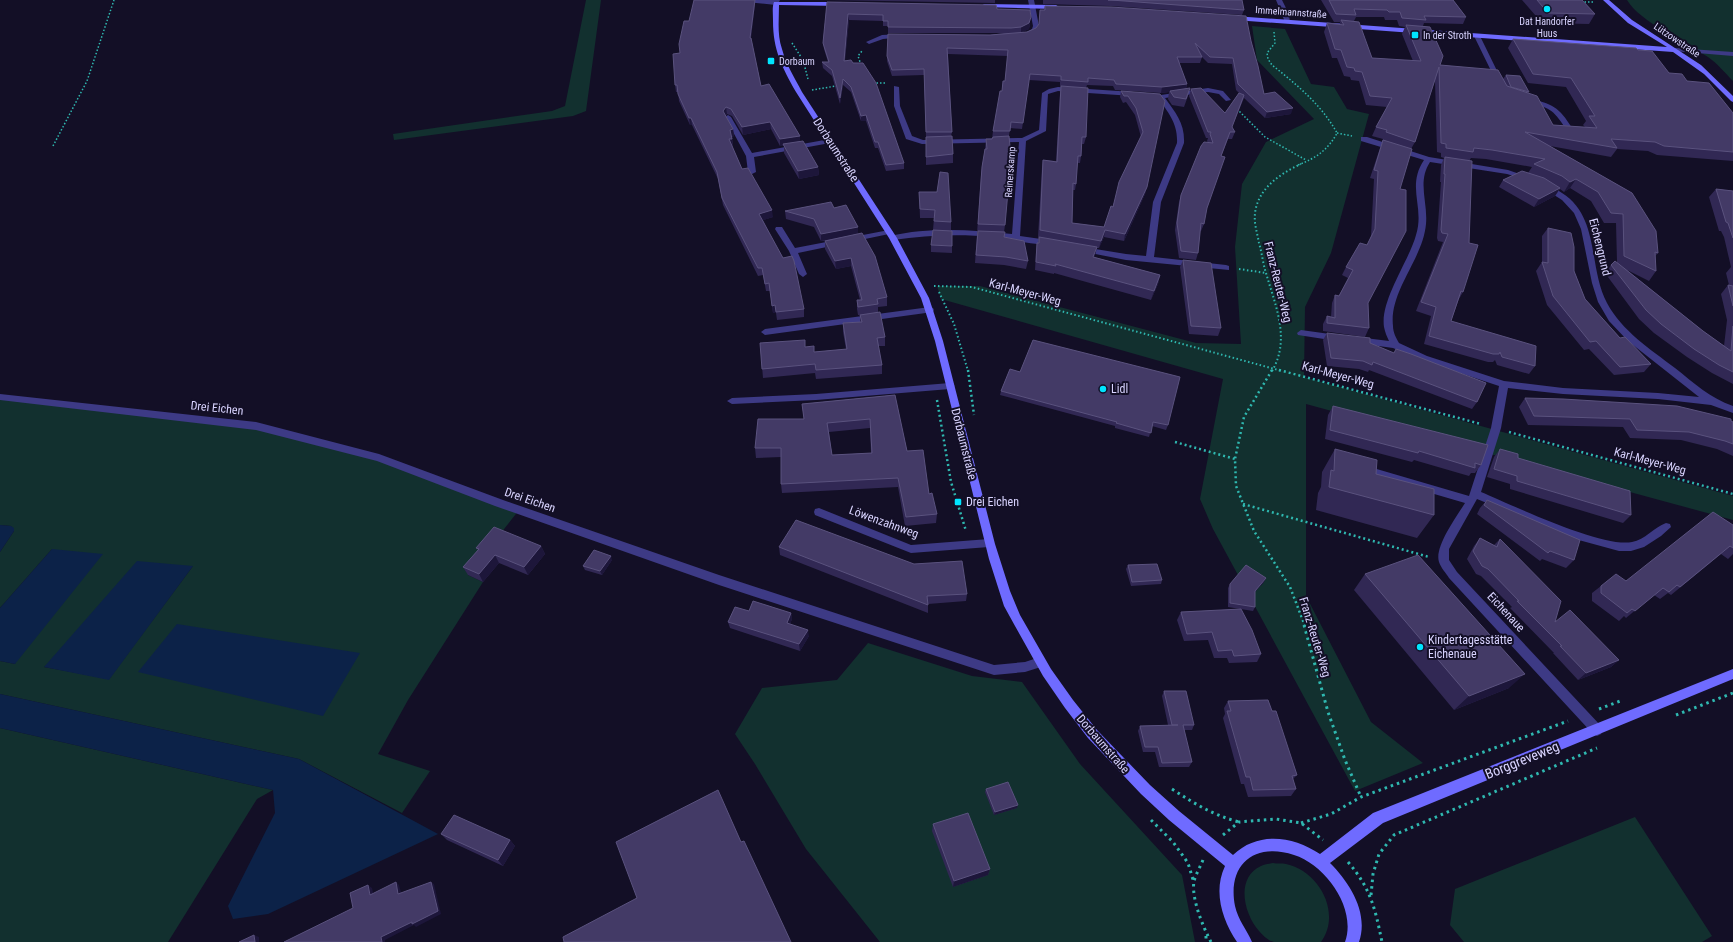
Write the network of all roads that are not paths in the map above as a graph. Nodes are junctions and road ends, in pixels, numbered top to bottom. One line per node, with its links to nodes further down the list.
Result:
1 (746, 0): 4 (street)
2 (1279, 0): 10 (street)
3 (1606, 0): 15 (street, Lützowstraße)
4 (776, 2): 5 (street); 27 (street, Dorbaumstraße)
5 (849, 4)
6 (1032, 4): 7 (street); 8 (street); 13 (street)
7 (976, 6)
8 (1061, 7)
9 (1227, 17): 10 (street, Immelmannstraße)
10 (1288, 22): 12 (street, Immelmannstraße)
11 (906, 36): 14 (street)
12 (1477, 36): 15 (street, Immelmannstraße); 18 (street)
13 (1019, 37)
14 (869, 42)
15 (1675, 50): 16 (street); 22 (street, Lützowstraße)
16 (1733, 54)
17 (896, 87): 26 (street)
18 (1502, 87)
19 (1142, 95): 26 (street, Reinerskamp)
20 (1228, 100): 35 (street)
21 (1520, 100): 24 (street)
22 (1733, 100)
23 (728, 117): 28 (street)
24 (1568, 128)
25 (1364, 139): 29 (street, Eichengrund)
26 (1023, 140): 33 (street, Reinerskamp)
27 (830, 141): 28 (street); 32 (street, Dorbaumstraße)
28 (750, 156): 30 (street)
29 (1428, 159): 41 (street); 46 (street, Eichengrund)
30 (752, 172)
31 (779, 229): 34 (street)
32 (891, 235): 33 (street); 34 (street); 38 (street, Dorbaumstraße)
33 (1016, 237): 35 (street)
34 (793, 251): 37 (street)
35 (1150, 258): 36 (street)
36 (1226, 268)
37 (803, 274)
38 (930, 310): 39 (street); 43 (street, Dorbaumstraße)
39 (765, 332)
40 (1301, 333): 41 (street, Eichengrund)
41 (1395, 345): 42 (street, Eichengrund)
42 (1504, 384): 46 (street, Eichengrund); 49 (street)
43 (950, 386): 45 (street); 52 (street, Dorbaumstraße)
44 (0, 397): 53 (street, Drei Eichen)
45 (732, 401)
46 (1712, 402): 47 (street, Eichengrund)
47 (1733, 410)
48 (1352, 466): 49 (street)
49 (1474, 497): 51 (street); 55 (street, Eichenaue)
50 (819, 512): 52 (street, Löwenzahnweg)
51 (1666, 527)
52 (989, 543): 53 (street, Dorbaumstraße)
53 (1040, 662): 57 (street, Dorbaumstraße)
54 (1733, 674): 55 (street, Borggreveweg)
55 (1597, 730): 56 (street, Borggreveweg)
56 (1321, 862): 57 (street); 59 (street)
57 (1234, 864): 58 (street)
58 (1245, 942)
59 (1352, 942)

